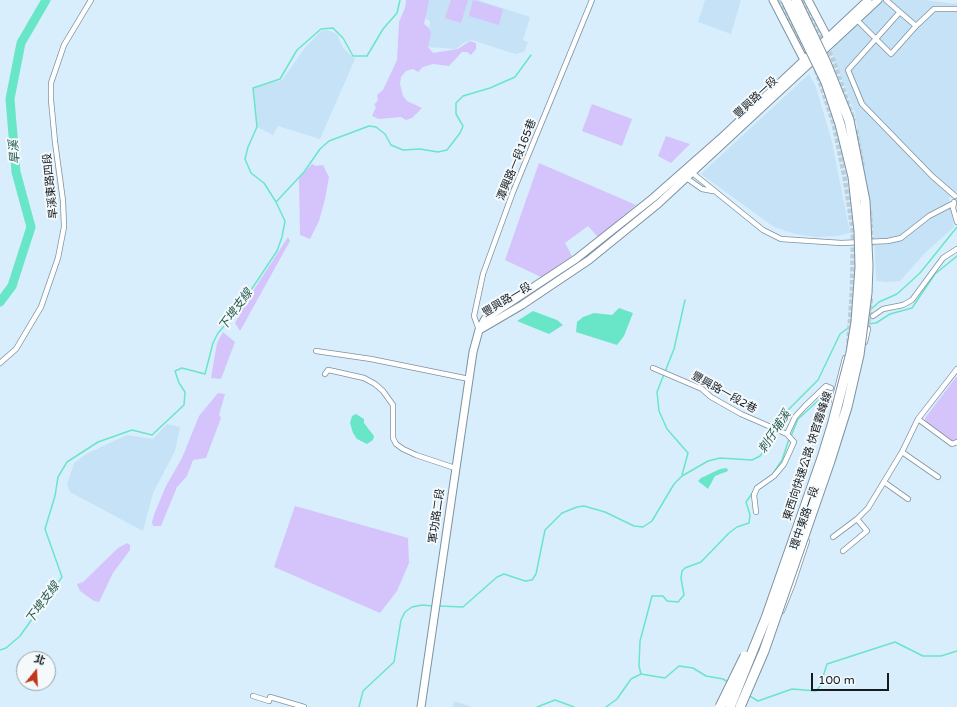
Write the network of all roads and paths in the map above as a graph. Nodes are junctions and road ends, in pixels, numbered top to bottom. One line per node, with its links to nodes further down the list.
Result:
1 (91, 0): 28 (street, 旱溪東路四段)
2 (592, 0): 25 (street, 潭興路一段165巷)
3 (773, 0): 16 (street)
4 (786, 0): 46 (highway, 東西向快速公路 快官霧峰線, bridge)
5 (796, 0): 49 (highway, 東西向快速公路 快官霧峰線, bridge)
6 (808, 0): 15 (street)
7 (868, 0): 12 (street, 豐興路一段)
8 (878, 0): 12 (street, 豐興路一段)
9 (886, 0): 11 (street)
10 (957, 9): 13 (street)
11 (900, 13): 13 (street); 14 (street)
12 (854, 17): 14 (street); 15 (street, 豐興路一段)
13 (916, 26): 14 (street)
14 (876, 39): 19 (street)
15 (830, 41): 16 (street, 豐興路一段)
16 (806, 62): 17 (street, 豐興路一段)
17 (686, 173): 18 (street); 18 (street); 25 (street, 豐興路一段)
18 (712, 191): 20 (street)
19 (956, 196): 20 (street)
20 (954, 203): 21 (street)
21 (957, 222)
22 (957, 249): 23 (street)
23 (873, 316)
24 (868, 329): 48 (street, 環中東路一段)
25 (479, 330): 32 (street, 軍功路二段)
26 (848, 349): 47 (street, 環中東路一段)
27 (316, 351): 32 (street)
28 (0, 363)
29 (653, 368): 35 (street, 豐興路一段2巷)
30 (957, 369): 34 (street)
31 (324, 374): 38 (street)
32 (469, 379): 38 (street, 軍功路二段)
33 (831, 388): 35 (street)
34 (918, 419): 36 (street); 37 (street)
35 (787, 434): 42 (street)
36 (957, 442)
37 (902, 452): 39 (street); 40 (street)
38 (455, 468): 52 (street, 軍功路二段)
39 (938, 477)
40 (884, 482): 41 (street); 43 (street)
41 (908, 499)
42 (756, 512)
43 (857, 519): 44 (street); 45 (street)
44 (833, 537)
45 (843, 551)
46 (766, 618): 53 (highway, bridge); 55 (highway, 東西向快速公路 快官霧峰線, bridge)
47 (758, 630): 48 (street); 54 (street, 環中東路一段)
48 (772, 635): 56 (street, 環中東路一段)
49 (764, 651): 56 (highway, 東西向快速公路 快官霧峰線, bridge); 57 (highway, bridge)
50 (253, 696): 51 (street)
51 (304, 707)
52 (421, 707)
53 (720, 707)
54 (724, 707)
55 (730, 707)
56 (741, 707)
57 (745, 707)

